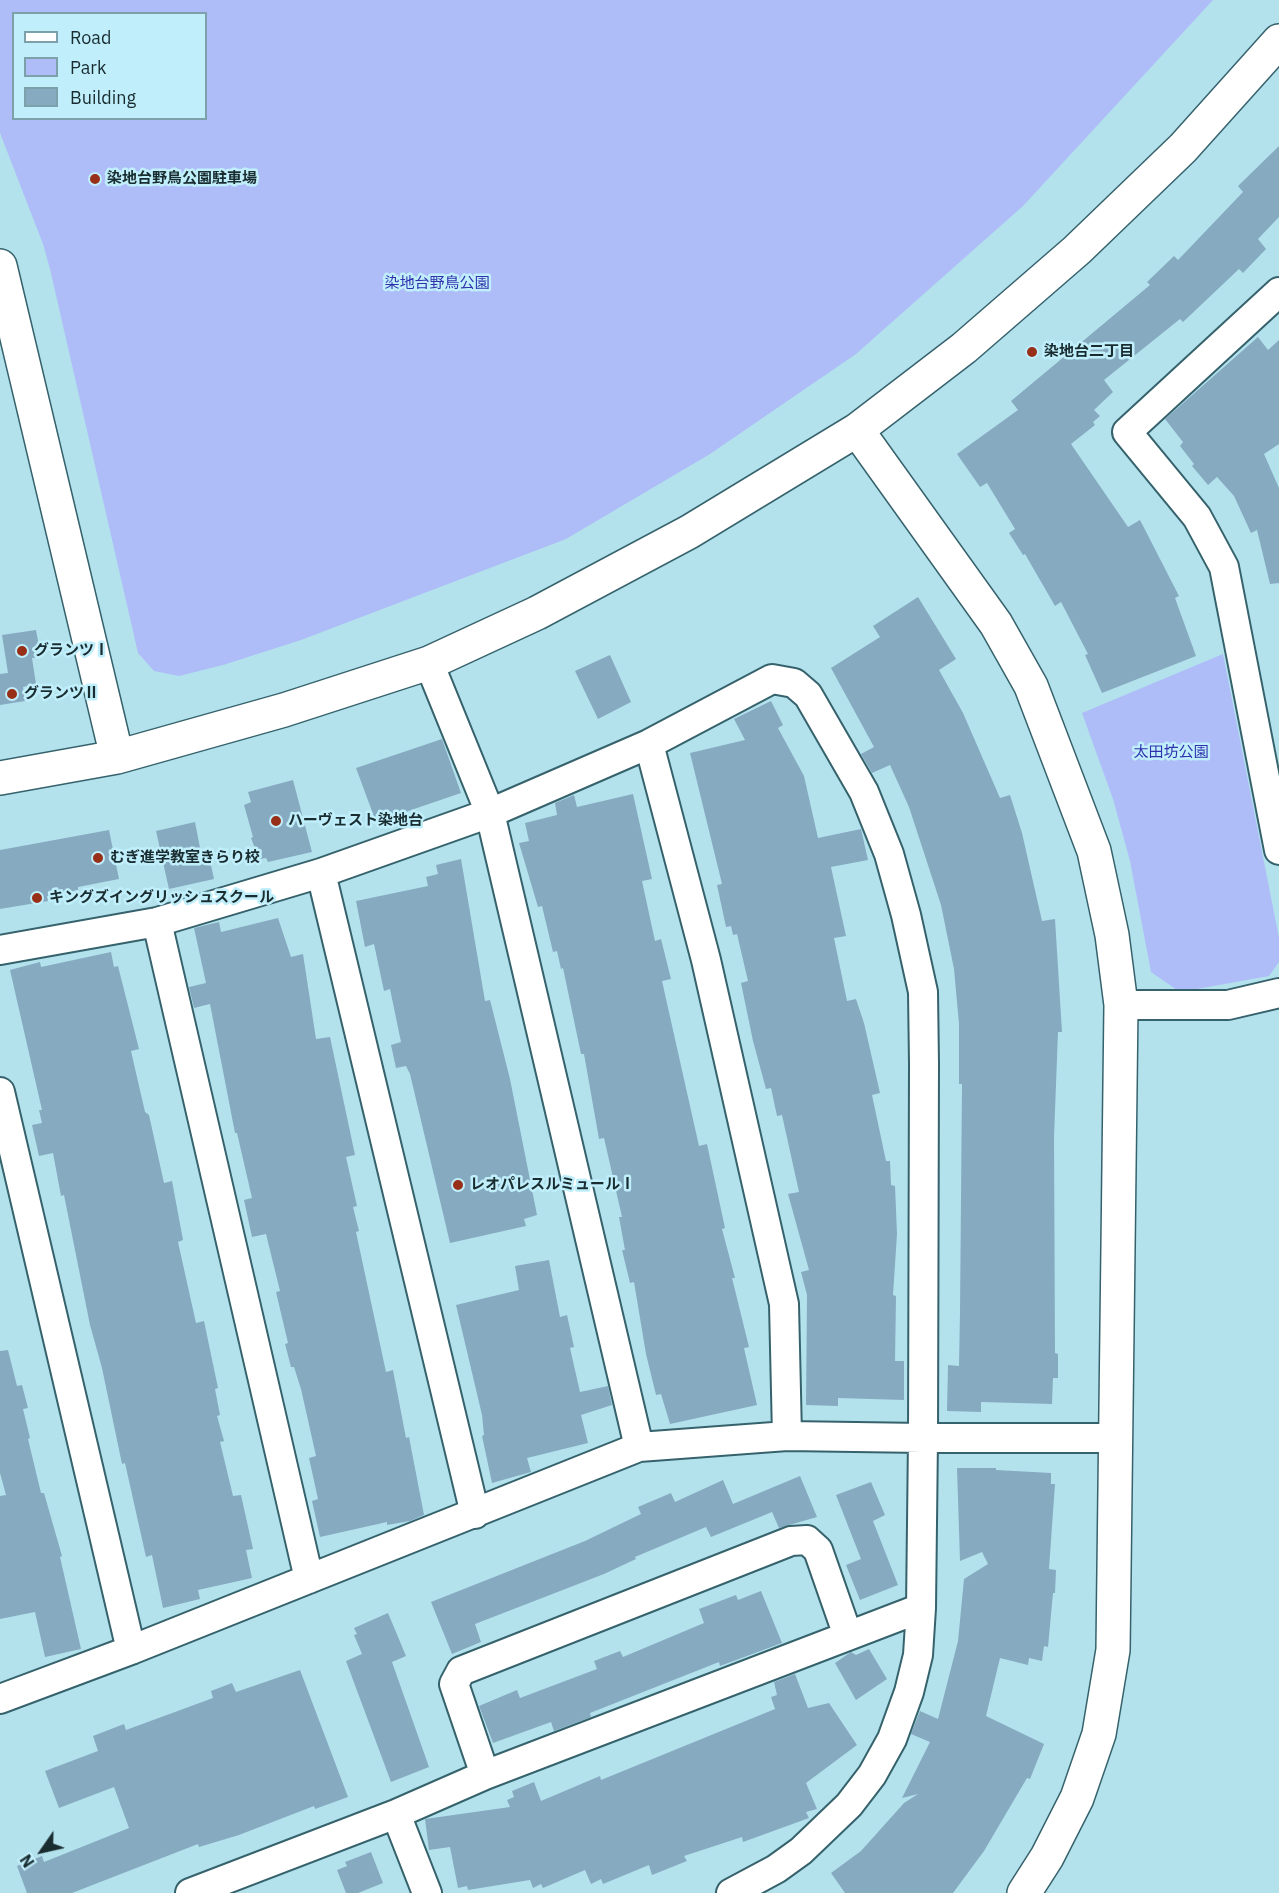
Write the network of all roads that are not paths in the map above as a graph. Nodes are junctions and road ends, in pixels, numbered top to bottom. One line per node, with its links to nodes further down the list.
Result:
1 (1279, 41): 4 (street)
2 (0, 266): 7 (street)
3 (1277, 299): 10 (street)
4 (856, 430): 5 (street); 15 (street)
5 (429, 663): 7 (street); 9 (street)
6 (649, 744): 9 (street); 17 (street); 18 (street)
7 (117, 757): 8 (street)
8 (0, 778)
9 (490, 813): 11 (street); 20 (street)
10 (1279, 850)
11 (321, 873): 12 (street); 21 (street)
12 (157, 922): 13 (street); 22 (street)
13 (0, 950)
14 (1279, 993): 15 (street)
15 (1121, 1005): 19 (street)
16 (0, 1092): 25 (street)
17 (787, 1436): 18 (street); 20 (street)
18 (923, 1438): 19 (street); 23 (street)
19 (1116, 1438): 32 (street)
20 (639, 1447): 21 (street)
21 (475, 1514): 22 (street)
22 (309, 1579): 25 (street)
23 (921, 1608): 24 (street); 31 (street)
24 (848, 1636): 27 (street); 27 (street)
25 (131, 1650): 26 (street)
26 (0, 1699)
27 (485, 1775): 28 (street)
28 (396, 1814): 29 (street); 30 (street)
29 (190, 1893)
30 (427, 1893)
31 (731, 1893)
32 (1024, 1893)

